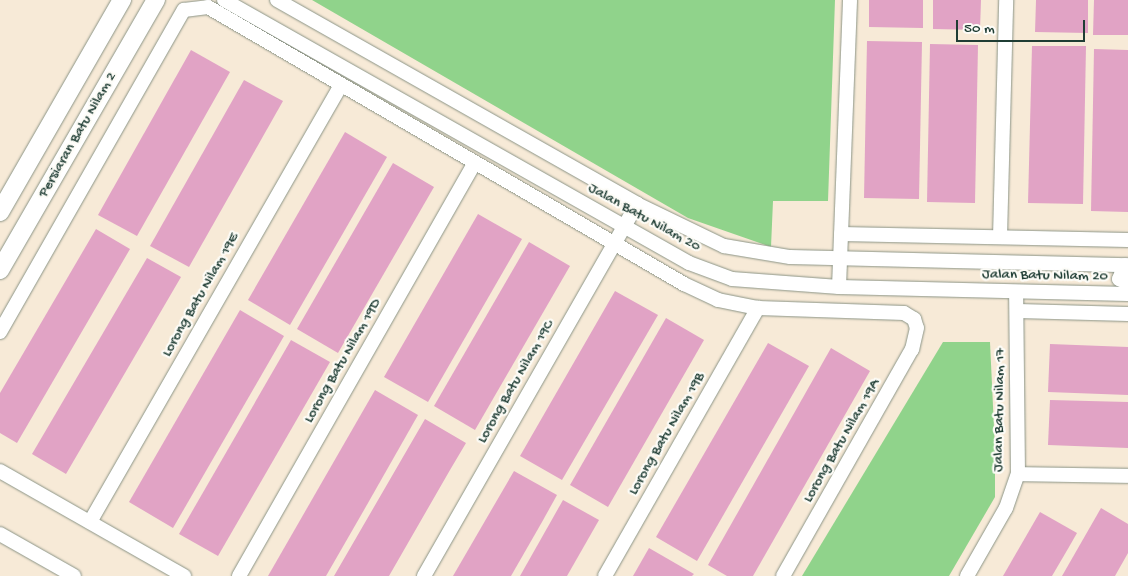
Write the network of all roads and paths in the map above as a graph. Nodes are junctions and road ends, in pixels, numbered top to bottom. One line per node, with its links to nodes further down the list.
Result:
1 (122, 0): 10 (street, Persiaran Batu Nilam 2)
2 (156, 0): 18 (street, Persiaran Batu Nilam 2)
3 (224, 0): 11 (street, Jalan Batu Nilam 20)
4 (277, 0): 9 (street, Jalan Batu Nilam 20)
5 (850, 0): 12 (street)
6 (1006, 0): 13 (street)
7 (341, 85): 8 (street); 26 (street); 30 (street, Lorong Batu Nilam 19E)
8 (476, 163): 15 (street); 34 (street, Lorong Batu Nilam 19D)
9 (637, 204): 11 (street, Lorong Batu Nilam 19C); 16 (street, Jalan Batu Nilam 20)
10 (0, 212)
11 (624, 226): 15 (street, Lorong Batu Nilam 19C); 20 (street, Jalan Batu Nilam 20)
12 (841, 234): 13 (street); 16 (street)
13 (1000, 237): 14 (street)
14 (1128, 240)
15 (614, 244): 23 (street); 35 (street, Lorong Batu Nilam 19C)
16 (841, 258): 17 (street, Jalan Batu Nilam 20); 20 (street)
17 (1126, 265): 19 (street, Jalan Batu Nilam 20)
18 (0, 270)
19 (1128, 283)
20 (839, 286): 21 (street, Jalan Batu Nilam 20)
21 (1016, 293): 22 (street, Jalan Batu Nilam 20); 24 (street, Jalan Batu Nilam 17)
22 (1128, 294)
23 (758, 308): 36 (street, Lorong Batu Nilam 19B); 37 (street, Lorong Batu Nilam 19A)
24 (1018, 311): 25 (street); 28 (street, Jalan Batu Nilam 17)
25 (1128, 314)
26 (0, 332)
27 (0, 471): 30 (street)
28 (1018, 474): 29 (street); 38 (street, Jalan Batu Nilam 17)
29 (1128, 476)
30 (90, 522): 33 (street)
31 (0, 534): 32 (street)
32 (69, 575)
33 (184, 576)
34 (239, 576)
35 (424, 576)
36 (605, 576)
37 (784, 576)
38 (967, 576)

